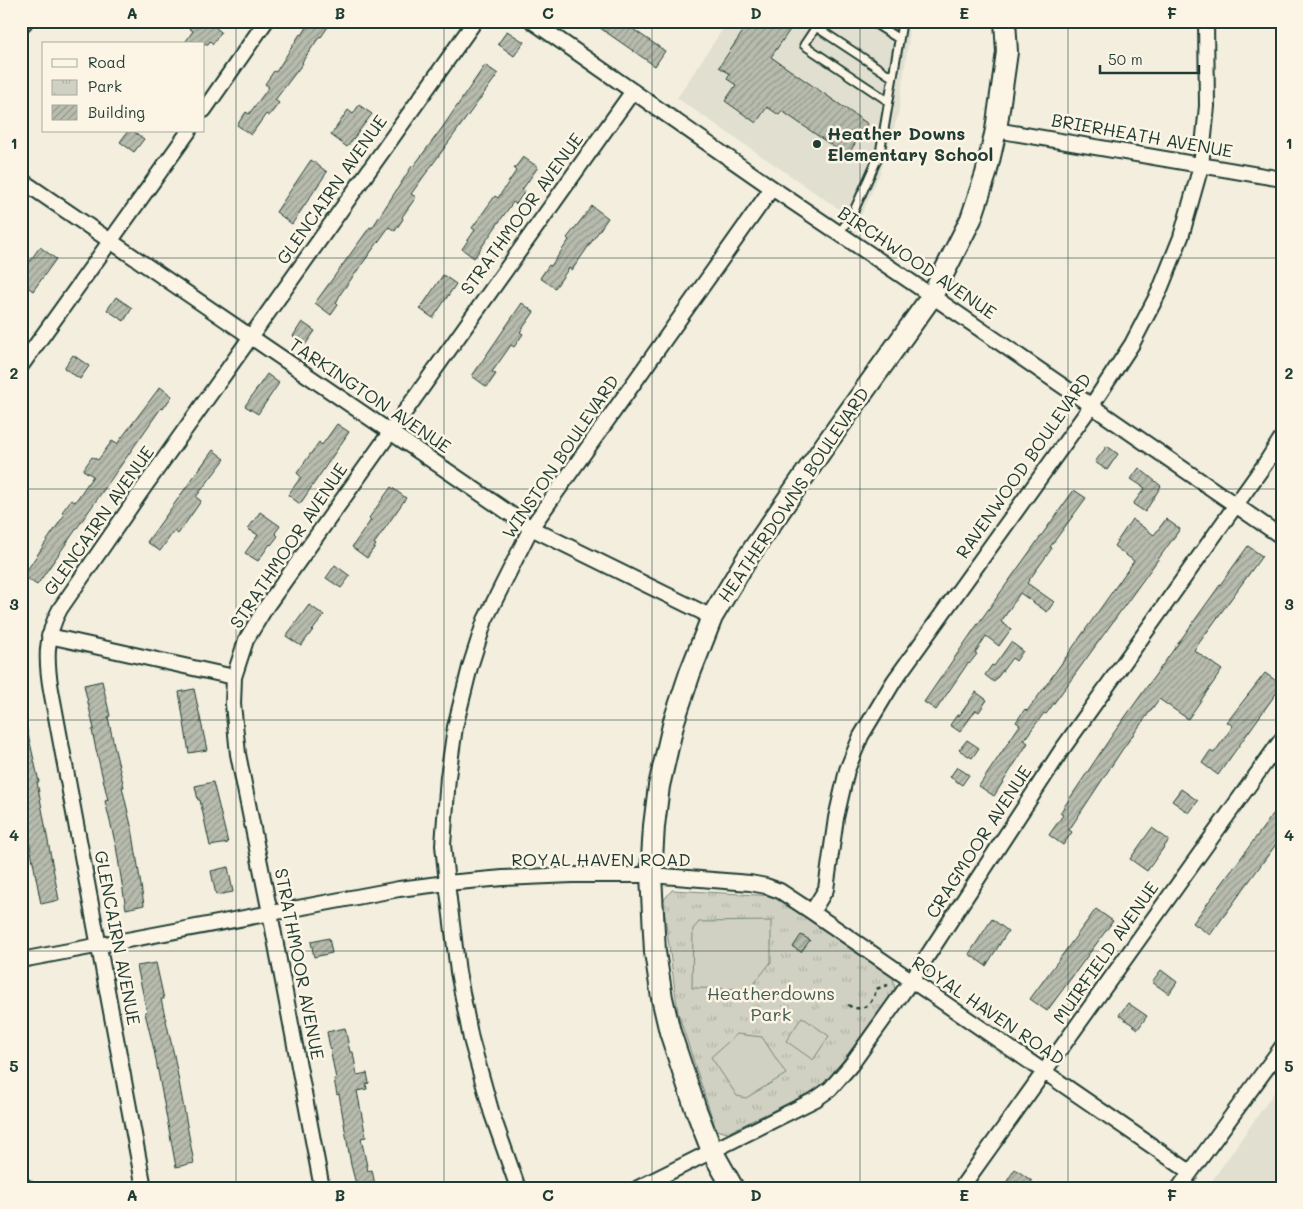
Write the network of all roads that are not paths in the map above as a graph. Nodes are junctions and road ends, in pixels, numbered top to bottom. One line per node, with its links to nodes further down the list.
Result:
1 (266, 21): 12 (street)
2 (475, 21): 22 (street, GLENCAIRN AVENUE)
3 (532, 21): 10 (street, BIRCHWOOD AVENUE)
4 (871, 21): 8 (lane)
5 (900, 21): 8 (lane)
6 (1005, 21): 13 (street, HEATHERDOWNS BOULEVARD)
7 (1206, 21): 15 (street, RAVENWOOD BOULEVARD)
8 (899, 39): 9 (lane)
9 (892, 78): 11 (lane); 11 (lane)
10 (633, 92): 18 (street, BIRCHWOOD AVENUE); 25 (street, STRATHMOOR AVENUE)
11 (888, 101): 19 (lane)
12 (205, 109)
13 (996, 130): 15 (street, BRIERHEATH AVENUE); 21 (street, HEATHERDOWNS BOULEVARD)
14 (188, 132): 20 (street)
15 (1201, 166): 16 (street, BRIERHEATH AVENUE); 24 (street, RAVENWOOD BOULEVARD)
16 (1282, 179)
17 (21, 180): 20 (street, TARKINGTON AVENUE)
18 (772, 188): 19 (street, BIRCHWOOD AVENUE); 28 (street, WINSTON BOULEVARD)
19 (839, 234): 21 (street, BIRCHWOOD AVENUE)
20 (111, 241): 22 (street, TARKINGTON AVENUE); 23 (street)
21 (932, 296): 24 (street, BIRCHWOOD AVENUE); 30 (street, HEATHERDOWNS BOULEVARD)
22 (250, 337): 25 (street, TARKINGTON AVENUE); 31 (street, GLENCAIRN AVENUE)
23 (21, 366)
24 (1092, 405): 27 (street, BIRCHWOOD AVENUE); 36 (street, RAVENWOOD BOULEVARD)
25 (389, 432): 28 (street, TARKINGTON AVENUE); 32 (street, STRATHMOOR AVENUE)
26 (1282, 437): 27 (street, CRAGMOOR AVENUE)
27 (1235, 505): 29 (street, BIRCHWOOD AVENUE); 40 (street, CRAGMOOR AVENUE)
28 (531, 528): 30 (street, TARKINGTON AVENUE); 35 (street, WINSTON BOULEVARD)
29 (1282, 536)
30 (712, 617): 34 (street, HEATHERDOWNS BOULEVARD)
31 (49, 636): 32 (street); 38 (street, GLENCAIRN AVENUE)
32 (234, 677): 37 (street, STRATHMOOR AVENUE)
33 (1282, 739): 42 (street, MUIRFIELD AVENUE)
34 (651, 875): 35 (street, ROYAL HAVEN ROAD); 36 (street, ROYAL HAVEN ROAD); 43 (street, HEATHERDOWNS BOULEVARD)
35 (446, 883): 37 (street, ROYAL HAVEN ROAD); 49 (street, WINSTON BOULEVARD)
36 (812, 912): 40 (street, ROYAL HAVEN ROAD)
37 (270, 913): 38 (street, ROYAL HAVEN ROAD); 48 (street, STRATHMOOR AVENUE)
38 (100, 945): 39 (street, ROYAL HAVEN ROAD); 47 (street, GLENCAIRN AVENUE)
39 (21, 960)
40 (911, 981): 42 (street, ROYAL HAVEN ROAD); 43 (street, CRAGMOOR AVENUE)
41 (1282, 1047): 44 (street)
42 (1045, 1072): 44 (street, ROYAL HAVEN ROAD); 52 (street, MUIRFIELD AVENUE)
43 (712, 1151): 50 (street, CRAGMOOR AVENUE); 51 (street, HEATHERDOWNS BOULEVARD)
44 (1190, 1172): 53 (street)
45 (21, 1184): 46 (street)
46 (27, 1188)
47 (144, 1188)
48 (322, 1188)
49 (518, 1188)
50 (638, 1188)
51 (733, 1188)
52 (961, 1188)
53 (1179, 1188)

